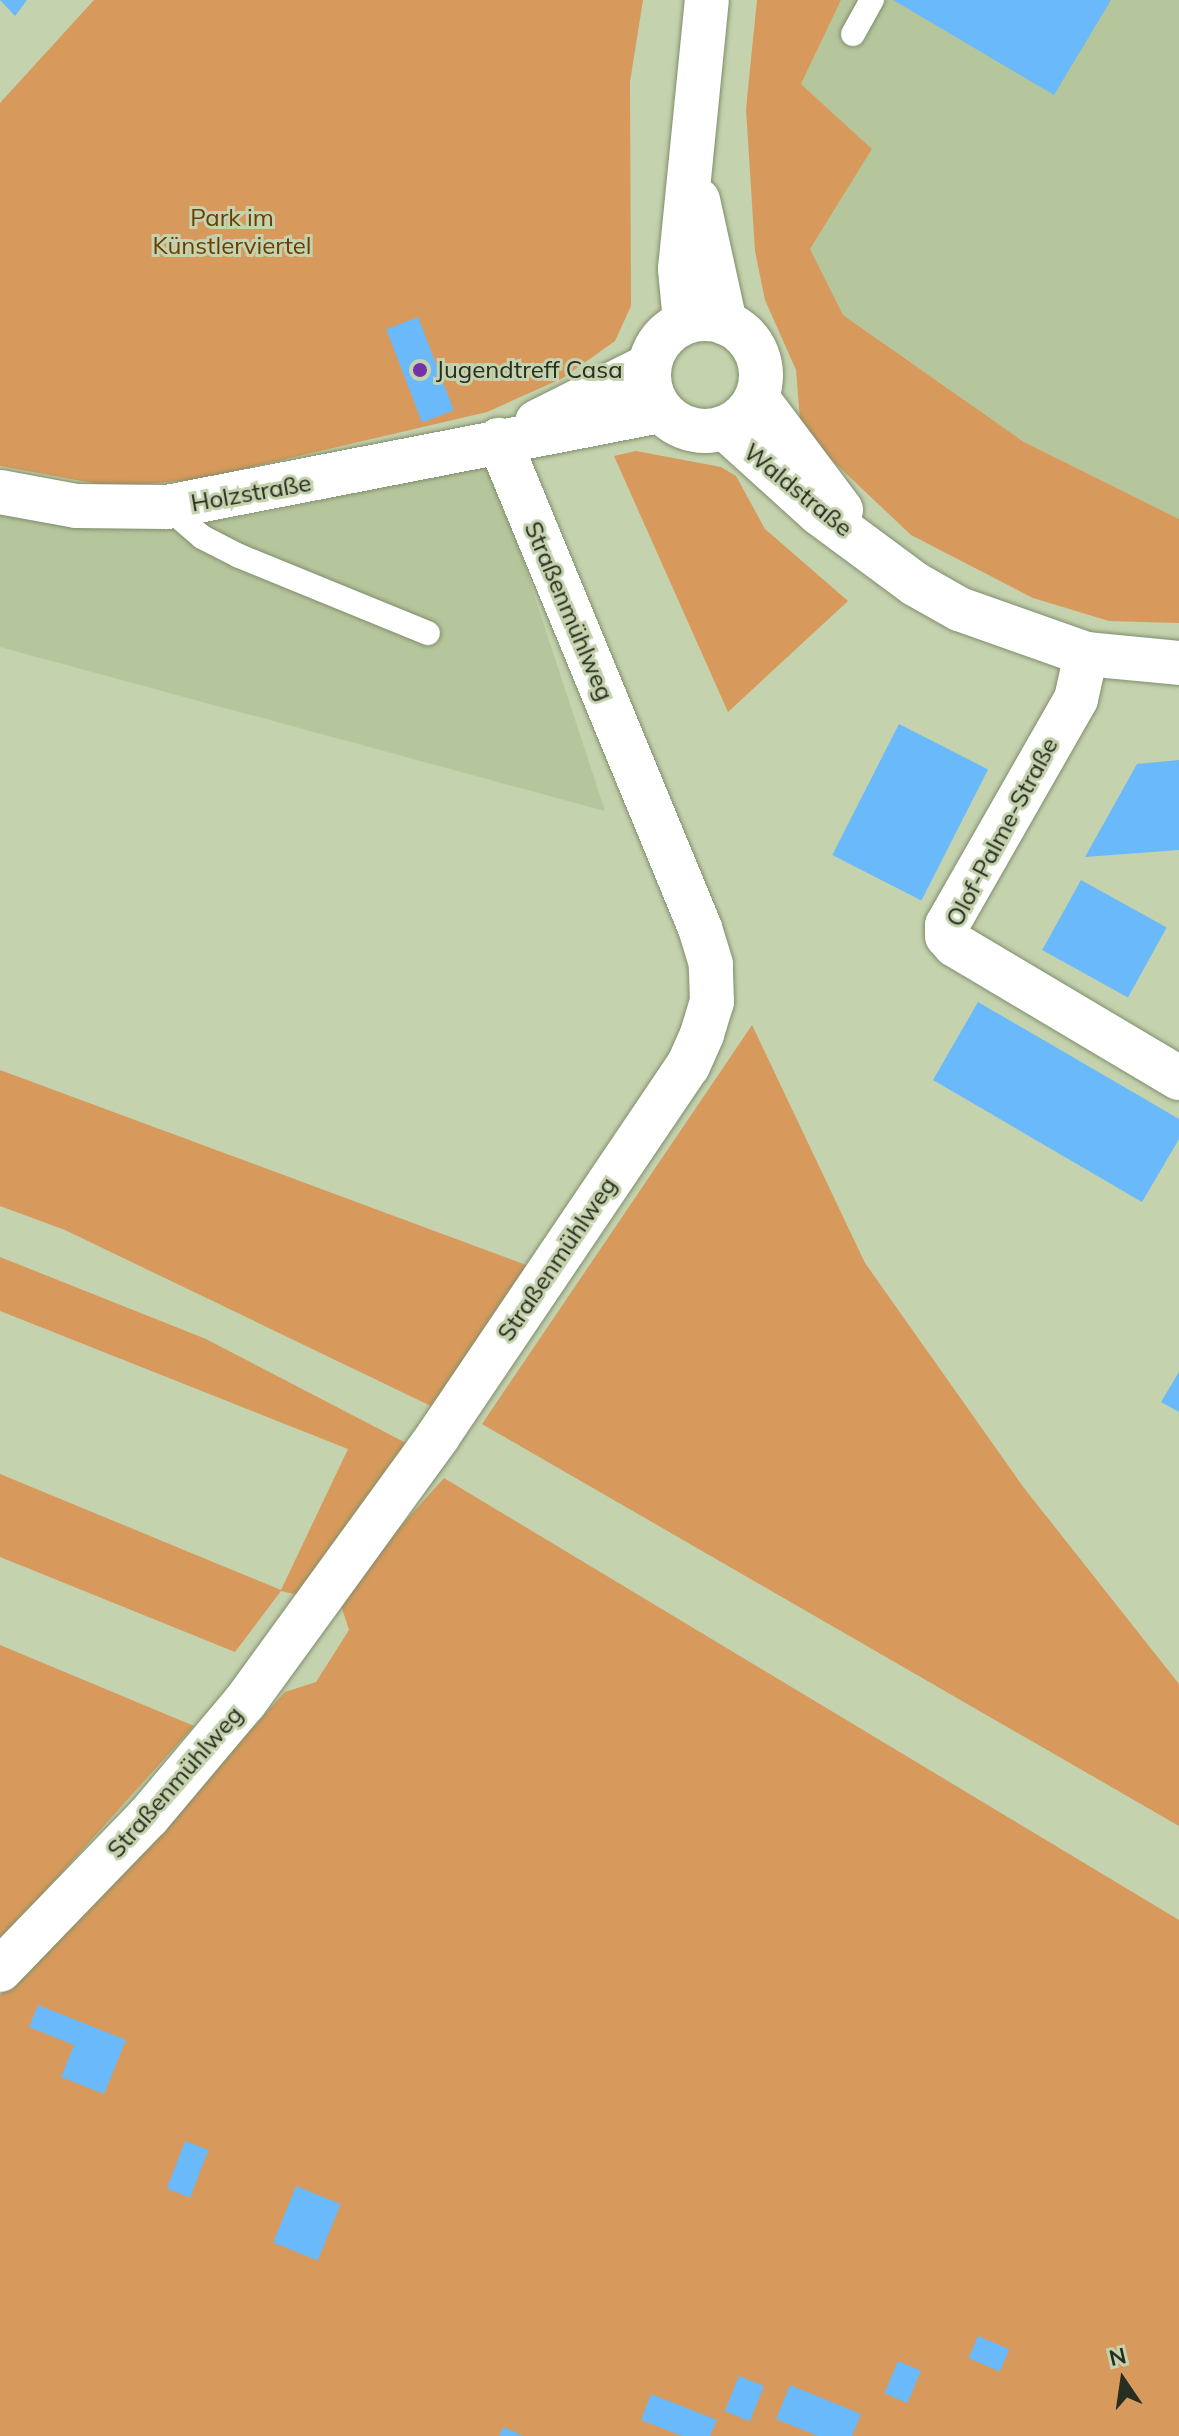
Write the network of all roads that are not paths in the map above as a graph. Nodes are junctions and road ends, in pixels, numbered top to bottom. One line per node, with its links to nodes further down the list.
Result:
1 (707, 0): 4 (street)
2 (872, 0): 3 (lane)
3 (853, 34)
4 (705, 322): 5 (street); 6 (street)
5 (649, 366): 7 (street); 9 (street, Holzstraße)
6 (757, 398): 8 (street); 12 (street, Waldstraße)
7 (660, 411): 8 (street); 9 (street, Holzstraße)
8 (725, 428): 12 (street, Waldstraße)
9 (499, 440): 11 (street, Holzstraße); 17 (street, Straßenmühlweg)
10 (0, 492): 11 (street, Holzstraße)
11 (167, 507): 13 (lane)
12 (872, 550): 14 (street, Waldstraße)
13 (428, 633)
14 (1086, 654): 15 (street, Waldstraße); 16 (street, Olof-Palme-Straße)
15 (1179, 663)
16 (1179, 1078)
17 (0, 1970)

